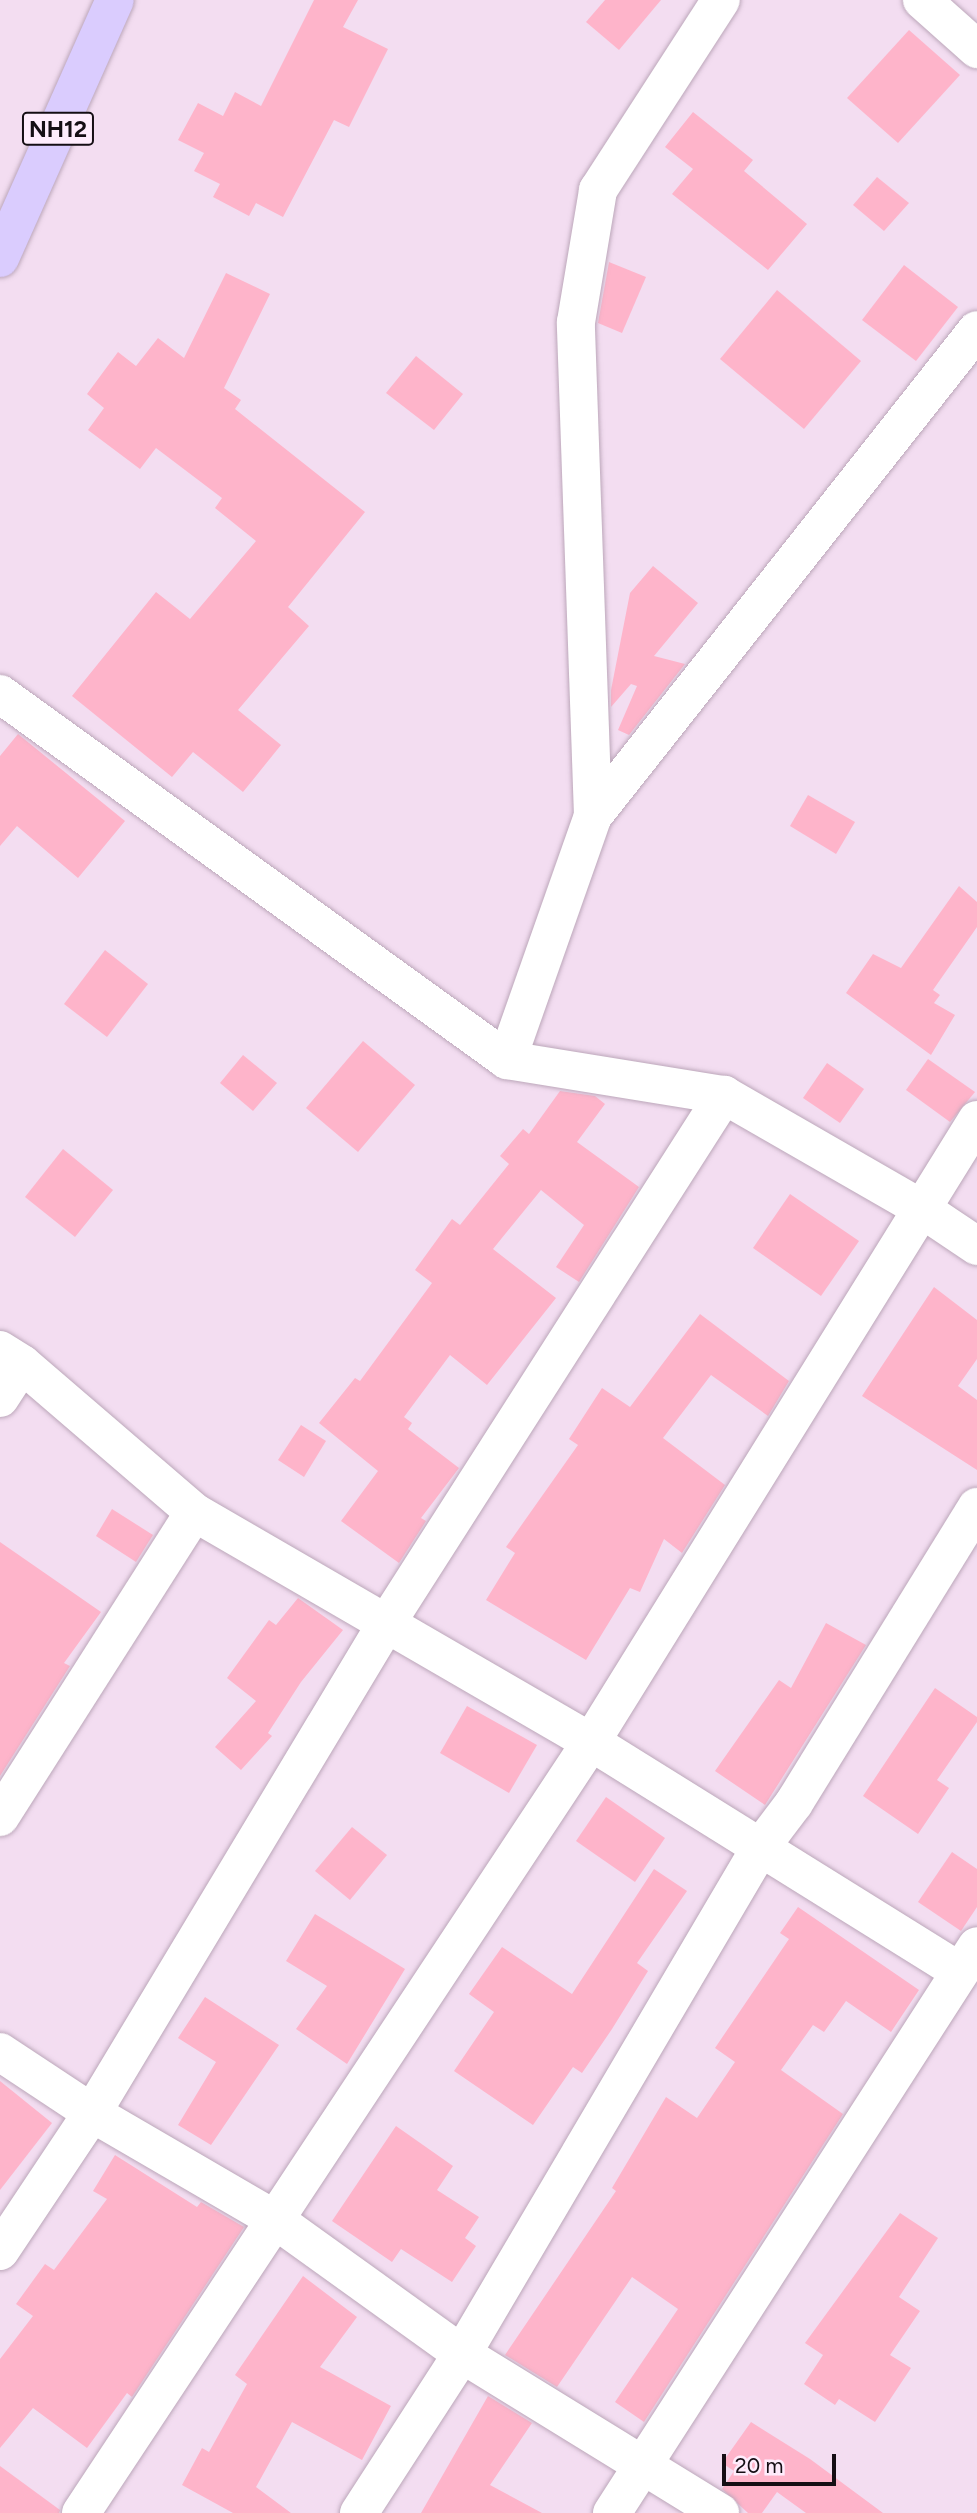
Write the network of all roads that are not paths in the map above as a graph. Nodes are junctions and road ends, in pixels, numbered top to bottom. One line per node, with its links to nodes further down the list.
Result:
1 (116, 0): 5 (highway, NH12)
2 (721, 0): 8 (street)
3 (922, 0): 4 (street)
4 (977, 49)
5 (0, 258)
6 (977, 330): 8 (street)
7 (0, 694): 9 (street)
8 (593, 816): 9 (street)
9 (507, 1060): 10 (street)
10 (724, 1095): 12 (street); 18 (street)
11 (977, 1120): 12 (street)
12 (919, 1207): 13 (street); 19 (street)
13 (977, 1246)
14 (11, 1357): 15 (street); 17 (street)
15 (0, 1398)
16 (977, 1507): 21 (street)
17 (194, 1512): 18 (street); 20 (street)
18 (386, 1624): 19 (street); 24 (street)
19 (591, 1742): 21 (street); 25 (street)
20 (0, 1817)
21 (760, 1847): 22 (street); 27 (street)
22 (968, 1958): 28 (street)
23 (0, 2052): 24 (street)
24 (92, 2113): 25 (street); 26 (street)
25 (274, 2219): 27 (street); 29 (street)
26 (0, 2251)
27 (462, 2354): 28 (street); 30 (street)
28 (641, 2468): 31 (street); 32 (street)
29 (81, 2513)
30 (359, 2513)
31 (612, 2513)
32 (720, 2513)

